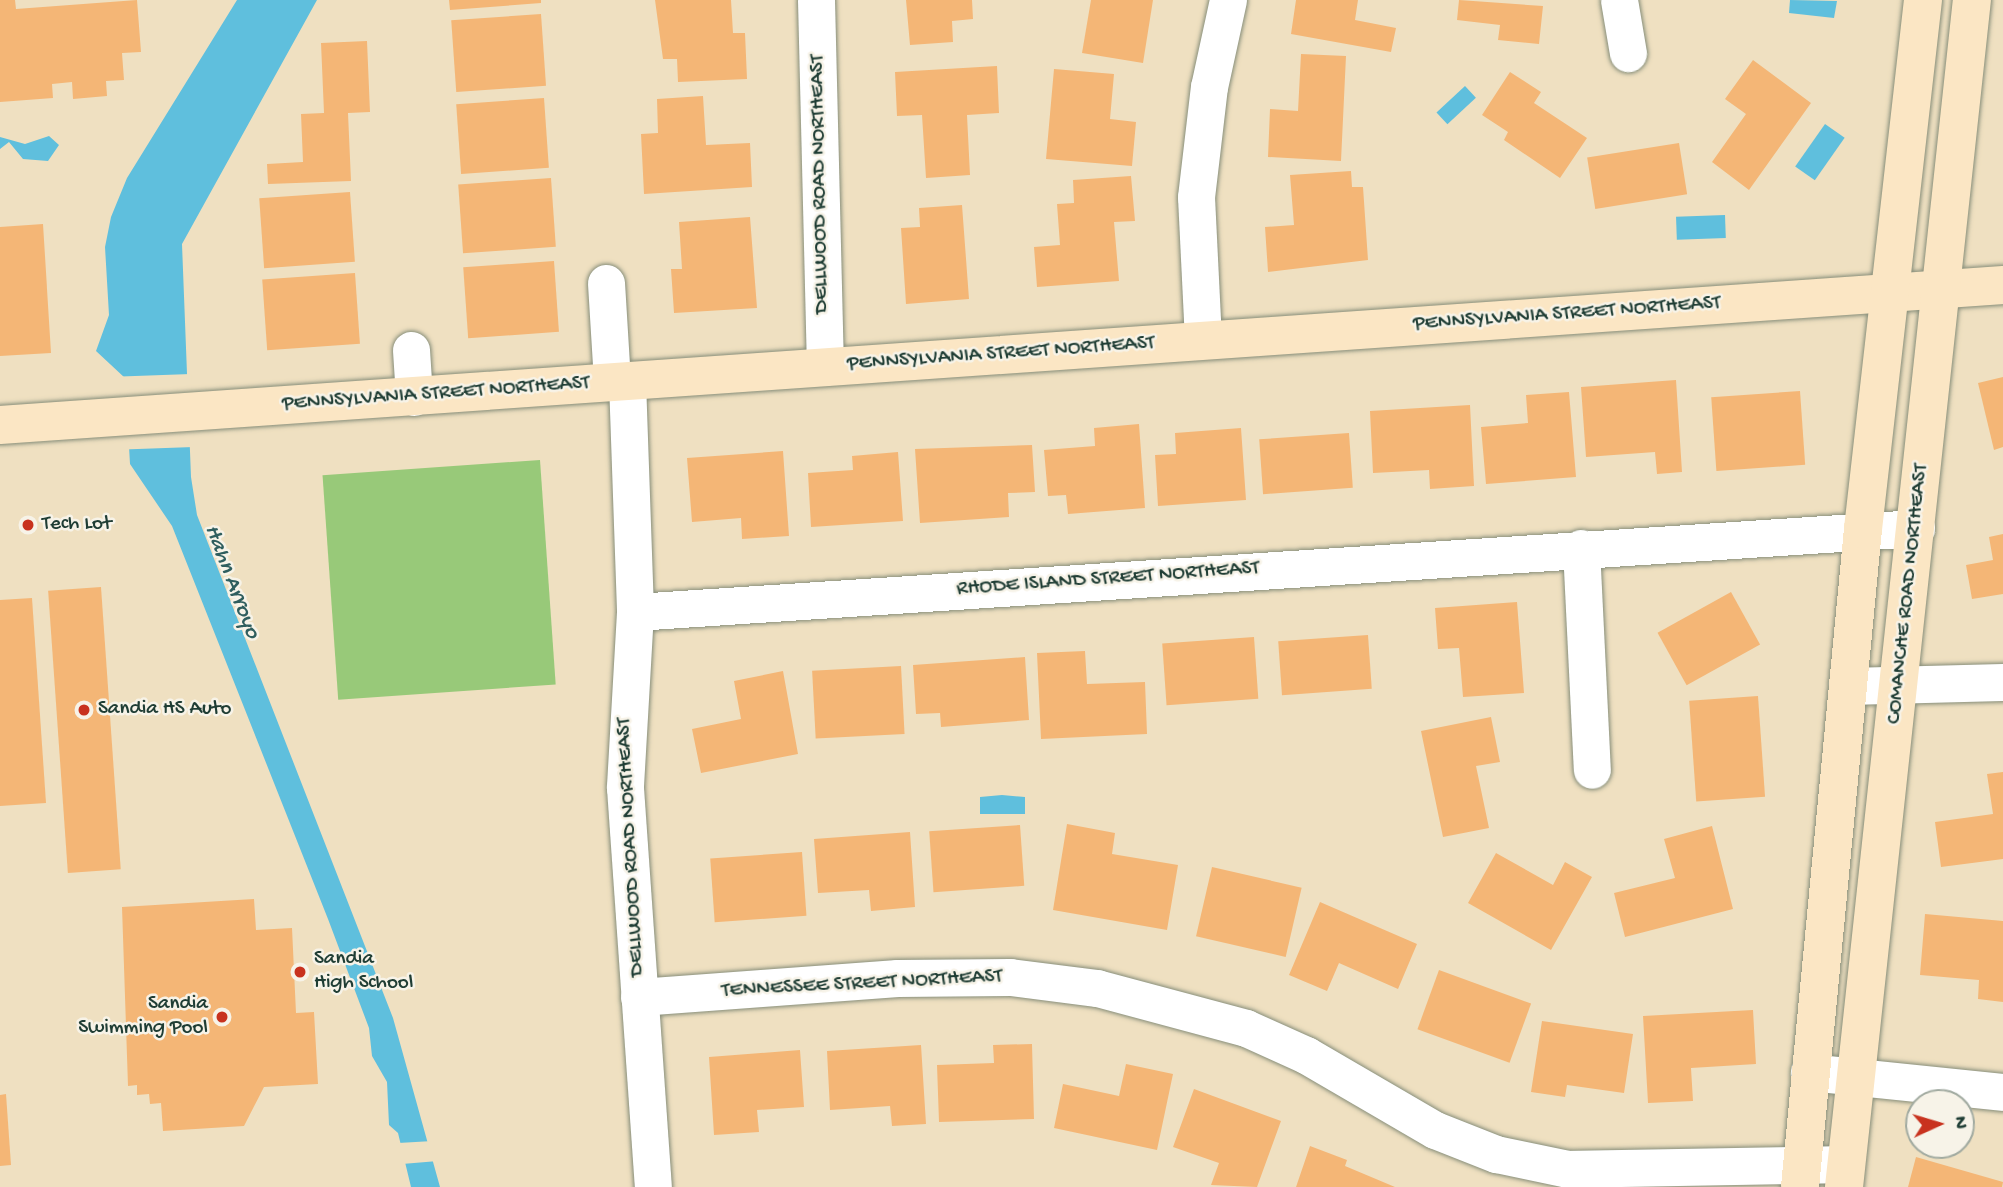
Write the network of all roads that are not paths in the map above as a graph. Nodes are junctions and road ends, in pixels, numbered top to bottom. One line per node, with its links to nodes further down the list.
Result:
1 (816, 0): 13 (street, DELLWOOD ROAD NORTHEAST)
2 (1228, 0): 11 (street)
3 (1619, 0): 6 (street)
4 (1923, 0): 10 (street)
5 (1972, 0): 9 (street, COMANCHE ROAD NORTHEAST)
6 (1628, 53)
7 (606, 283): 14 (street, DELLWOOD ROAD NORTHEAST)
8 (2003, 285): 9 (street, PENNSYLVANIA STREET NORTHEAST)
9 (1943, 289): 10 (street, PENNSYLVANIA STREET NORTHEAST); 17 (street, COMANCHE ROAD NORTHEAST)
10 (1888, 293): 11 (street, PENNSYLVANIA STREET NORTHEAST); 18 (street)
11 (1203, 340): 13 (street, PENNSYLVANIA STREET NORTHEAST)
12 (411, 350): 15 (street)
13 (825, 367): 14 (street, PENNSYLVANIA STREET NORTHEAST)
14 (619, 382): 15 (street, PENNSYLVANIA STREET NORTHEAST); 20 (street, DELLWOOD ROAD NORTHEAST)
15 (414, 397): 16 (street, PENNSYLVANIA STREET NORTHEAST)
16 (0, 425)
17 (1916, 528): 18 (street, RHODE ISLAND STREET NORTHEAST); 22 (street, COMANCHE ROAD NORTHEAST)
18 (1863, 529): 19 (street, RHODE ISLAND STREET NORTHEAST); 23 (street)
19 (1581, 548): 20 (street, RHODE ISLAND STREET NORTHEAST); 24 (street)
20 (635, 612): 25 (street, DELLWOOD ROAD NORTHEAST)
21 (2003, 682): 22 (street)
22 (1900, 684): 23 (street); 27 (street, COMANCHE ROAD NORTHEAST)
23 (1847, 686): 26 (street)
24 (1592, 770)
25 (639, 997): 29 (street, TENNESSEE STREET NORTHEAST); 31 (street, DELLWOOD ROAD NORTHEAST)
26 (1809, 1072): 27 (street); 29 (street)
27 (1853, 1077): 28 (street); 30 (street, COMANCHE ROAD NORTHEAST)
28 (2003, 1093)
29 (1801, 1174): 30 (street, TENNESSEE STREET NORTHEAST)
30 (1844, 1175)
31 (653, 1187)

